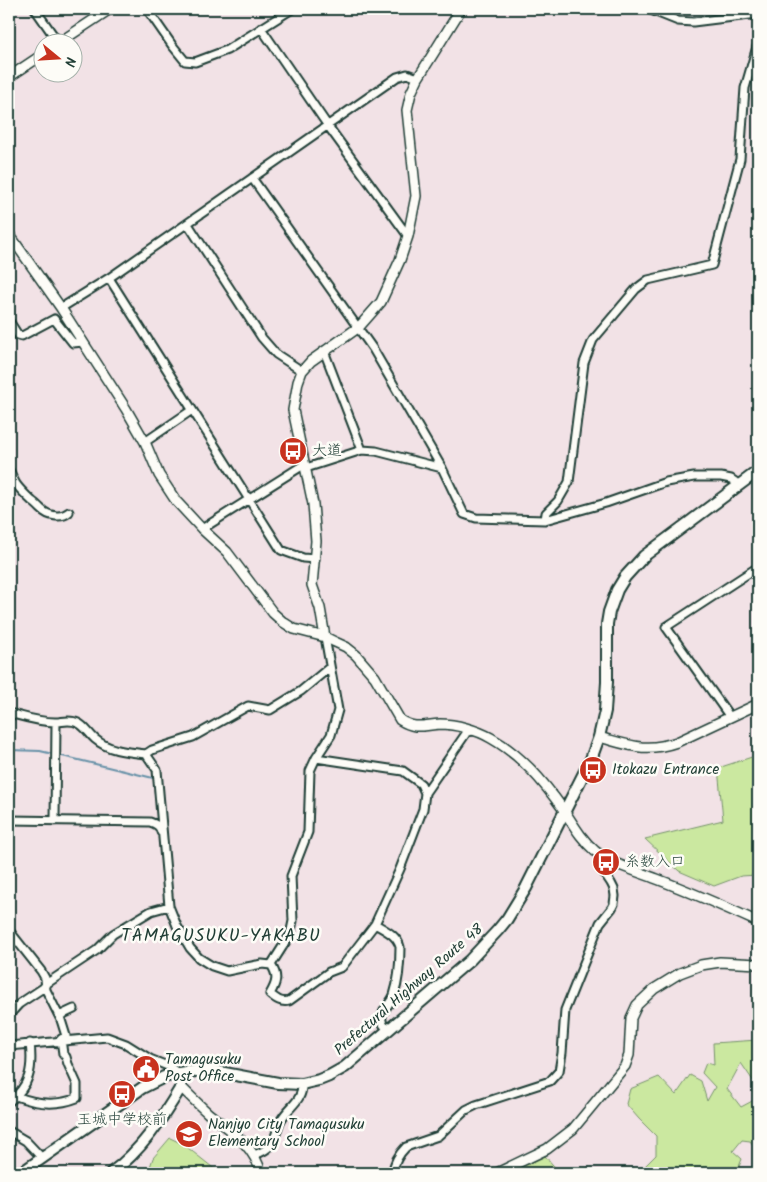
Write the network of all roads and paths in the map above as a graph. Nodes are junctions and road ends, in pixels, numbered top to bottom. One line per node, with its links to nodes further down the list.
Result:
1 (36, 9): 9 (street)
2 (110, 9): 10 (street)
3 (147, 9): 8 (street)
4 (292, 9): 8 (street)
5 (461, 9): 14 (street)
6 (648, 9): 7 (street)
7 (758, 14)
8 (261, 28): 15 (street)
9 (52, 32)
10 (74, 32)
11 (758, 43): 37 (street)
12 (32, 62): 13 (street)
13 (9, 77)
14 (418, 78): 15 (street); 19 (street)
15 (328, 126): 16 (street); 19 (street)
16 (252, 178): 17 (street); 23 (street)
17 (188, 224): 20 (street); 26 (street)
18 (9, 234): 21 (street)
19 (408, 236): 23 (street)
20 (109, 278): 21 (street); 27 (street)
21 (61, 308): 24 (street)
22 (9, 321): 24 (street)
23 (358, 327): 25 (street); 31 (street)
24 (83, 342): 28 (street)
25 (324, 351): 26 (street); 29 (street)
26 (302, 371): 30 (street)
27 (192, 410): 28 (street); 35 (street)
28 (145, 442): 38 (street)
29 (362, 450): 30 (street); 31 (street)
30 (305, 466): 35 (street); 39 (street)
31 (442, 468): 37 (street)
32 (9, 470): 36 (street)
33 (758, 471): 34 (main road, Prefectural Highway Route 48)
34 (740, 485): 37 (street); 48 (main road, Prefectural Highway Route 48)
35 (248, 499): 38 (street); 39 (street)
36 (69, 512)
37 (545, 520)
38 (202, 529): 41 (street)
39 (315, 559): 41 (street)
40 (758, 567): 45 (street)
41 (325, 637): 42 (street); 47 (street)
42 (330, 667): 49 (street); 50 (street)
43 (758, 704): 45 (street)
44 (9, 713): 46 (street)
45 (730, 718): 48 (street)
46 (56, 722): 49 (street); 54 (street)
47 (473, 731): 51 (street); 52 (street)
48 (599, 737): 52 (main road, Prefectural Highway Route 48)
49 (146, 754): 55 (street)
50 (316, 758): 51 (street); 62 (street)
51 (425, 793): 59 (street)
52 (564, 812): 56 (street); 67 (main road, Prefectural Highway Route 48)
53 (9, 820): 54 (street)
54 (55, 821): 55 (street)
55 (163, 838): 57 (street)
56 (600, 854): 58 (street); 82 (street)
57 (169, 906): 62 (street); 63 (street)
58 (758, 922)
59 (375, 924): 62 (street); 67 (street)
60 (9, 931): 63 (street)
61 (758, 964): 83 (street)
62 (271, 965)
63 (46, 984): 65 (street); 66 (street)
64 (74, 1009): 66 (street)
65 (9, 1015)
66 (59, 1016): 68 (street)
67 (389, 1030): 72 (main road, Prefectural Highway Route 48)
68 (62, 1041): 69 (street); 71 (street); 74 (street)
69 (30, 1043): 70 (street); 74 (street)
70 (9, 1046)
71 (178, 1073): 72 (main road, Prefectural Highway Route 48); 73 (main road); 78 (main road, Prefectural Highway Route 48)
72 (302, 1084): 77 (street)
73 (181, 1087): 77 (street); 80 (main road)
74 (16, 1096): 75 (street)
75 (9, 1102)
76 (9, 1131): 78 (street)
77 (254, 1156): 81 (street)
78 (42, 1158): 79 (main road, Prefectural Highway Route 48)
79 (21, 1173)
80 (111, 1173)
81 (261, 1173)
82 (392, 1173)
83 (497, 1173)

